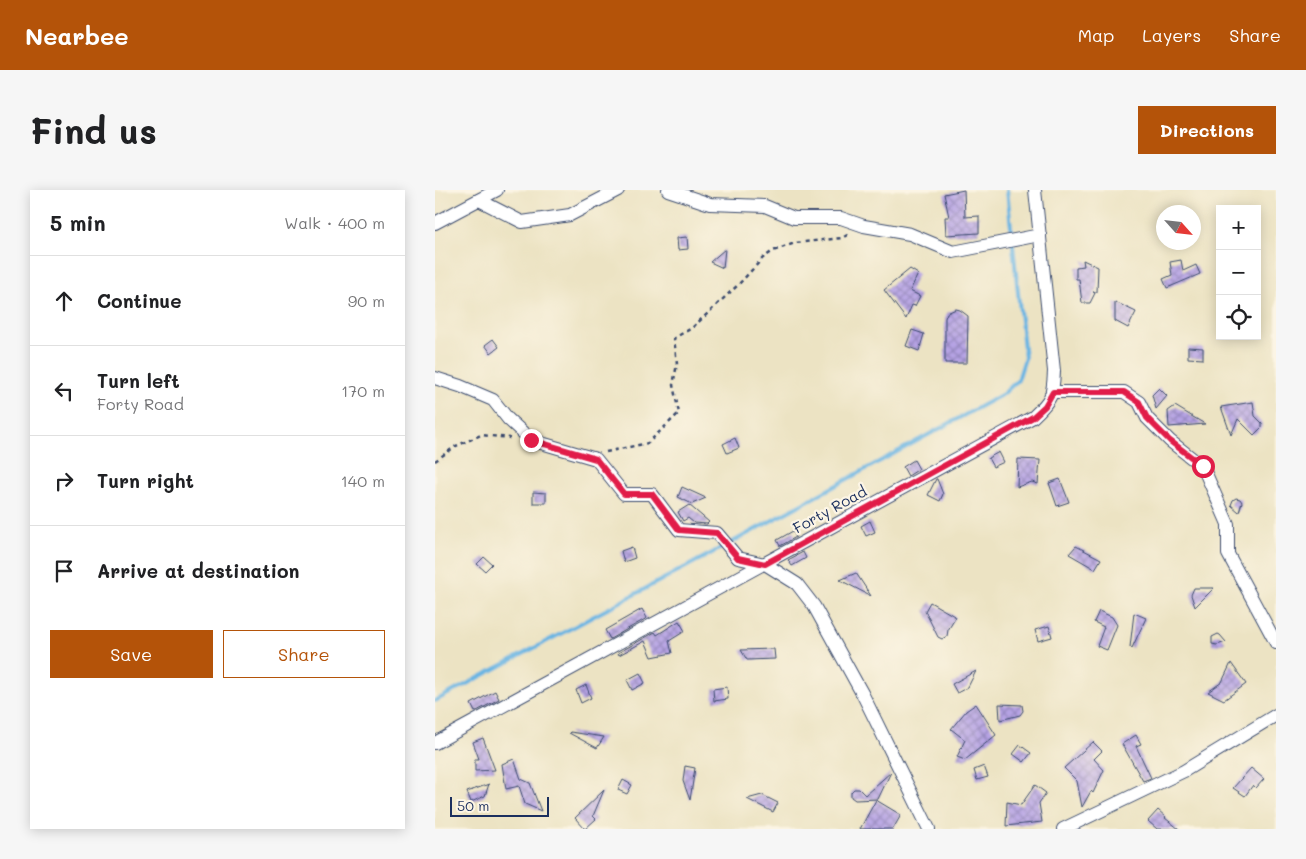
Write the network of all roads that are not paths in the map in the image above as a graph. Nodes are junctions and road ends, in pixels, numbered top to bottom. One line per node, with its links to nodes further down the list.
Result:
1 (497, 190): 5 (street)
2 (618, 190): 5 (street)
3 (668, 190): 7 (street)
4 (1035, 190): 7 (street)
5 (479, 200): 6 (street)
6 (435, 223)
7 (1040, 235): 9 (street)
8 (435, 378): 10 (street)
9 (1053, 392): 10 (street, Forty Road); 11 (street)
10 (765, 564): 13 (street, Forty Road); 14 (street)
11 (1276, 643)
12 (1276, 714): 15 (street)
13 (435, 743)
14 (929, 829)
15 (1063, 829)

